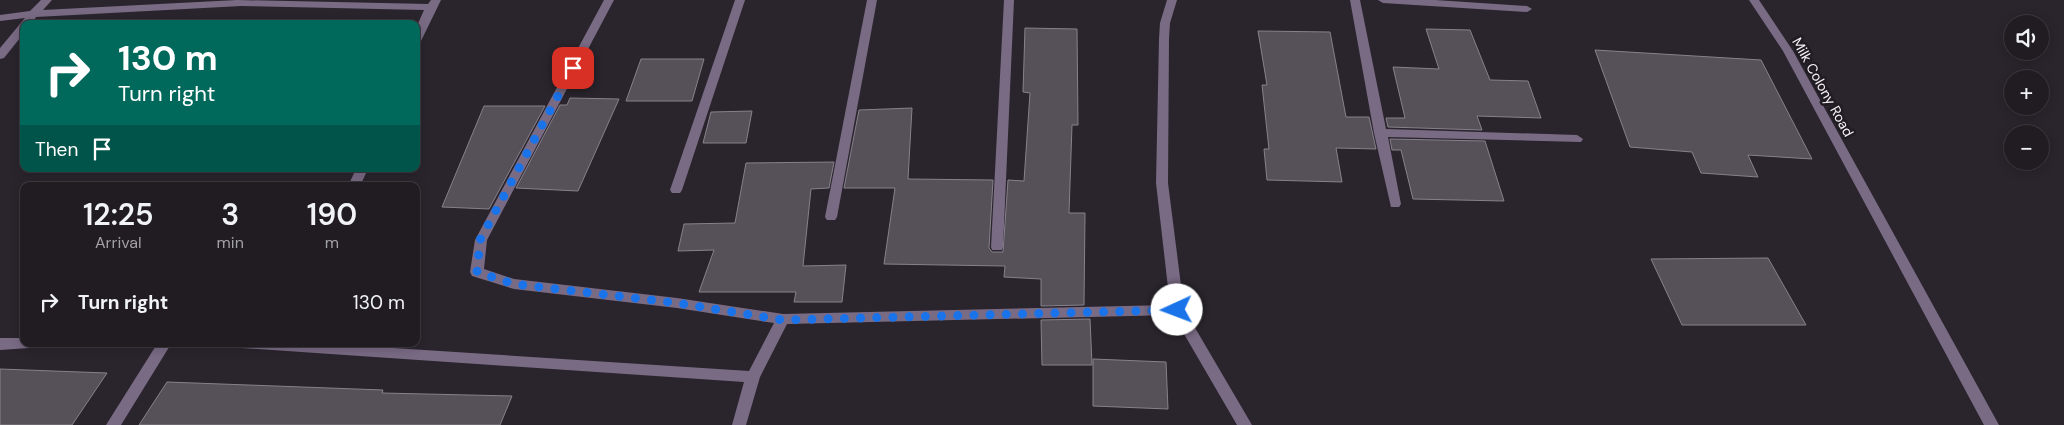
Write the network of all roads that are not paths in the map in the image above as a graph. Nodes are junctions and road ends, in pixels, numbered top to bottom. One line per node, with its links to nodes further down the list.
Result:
1 (47, 0): 13 (street)
2 (609, 0): 26 (street)
3 (740, 0): 21 (street)
4 (872, 0): 23 (street)
5 (1009, 0): 24 (street)
6 (1172, 0): 25 (street)
7 (1355, 0): 19 (street)
8 (1383, 0): 12 (street)
9 (1754, 0): 35 (street, Milk Colony Road)
10 (242, 2): 11 (street); 13 (street)
11 (433, 3): 17 (street)
12 (1527, 9)
13 (33, 14): 14 (street); 15 (street)
14 (0, 18)
15 (29, 20)
16 (20, 31): 18 (street)
17 (420, 31)
18 (0, 55)
19 (1380, 133): 20 (street); 22 (street)
20 (1576, 139)
21 (676, 190)
22 (1395, 204)
23 (831, 217)
24 (997, 247)
25 (1177, 310): 26 (street); 34 (street)
26 (783, 320): 31 (street)
27 (0, 344): 28 (street)
28 (20, 344)
29 (162, 347): 32 (street)
30 (293, 347): 31 (street)
31 (753, 377): 33 (street)
32 (113, 425)
33 (739, 425)
34 (1245, 425)
35 (1992, 425)

